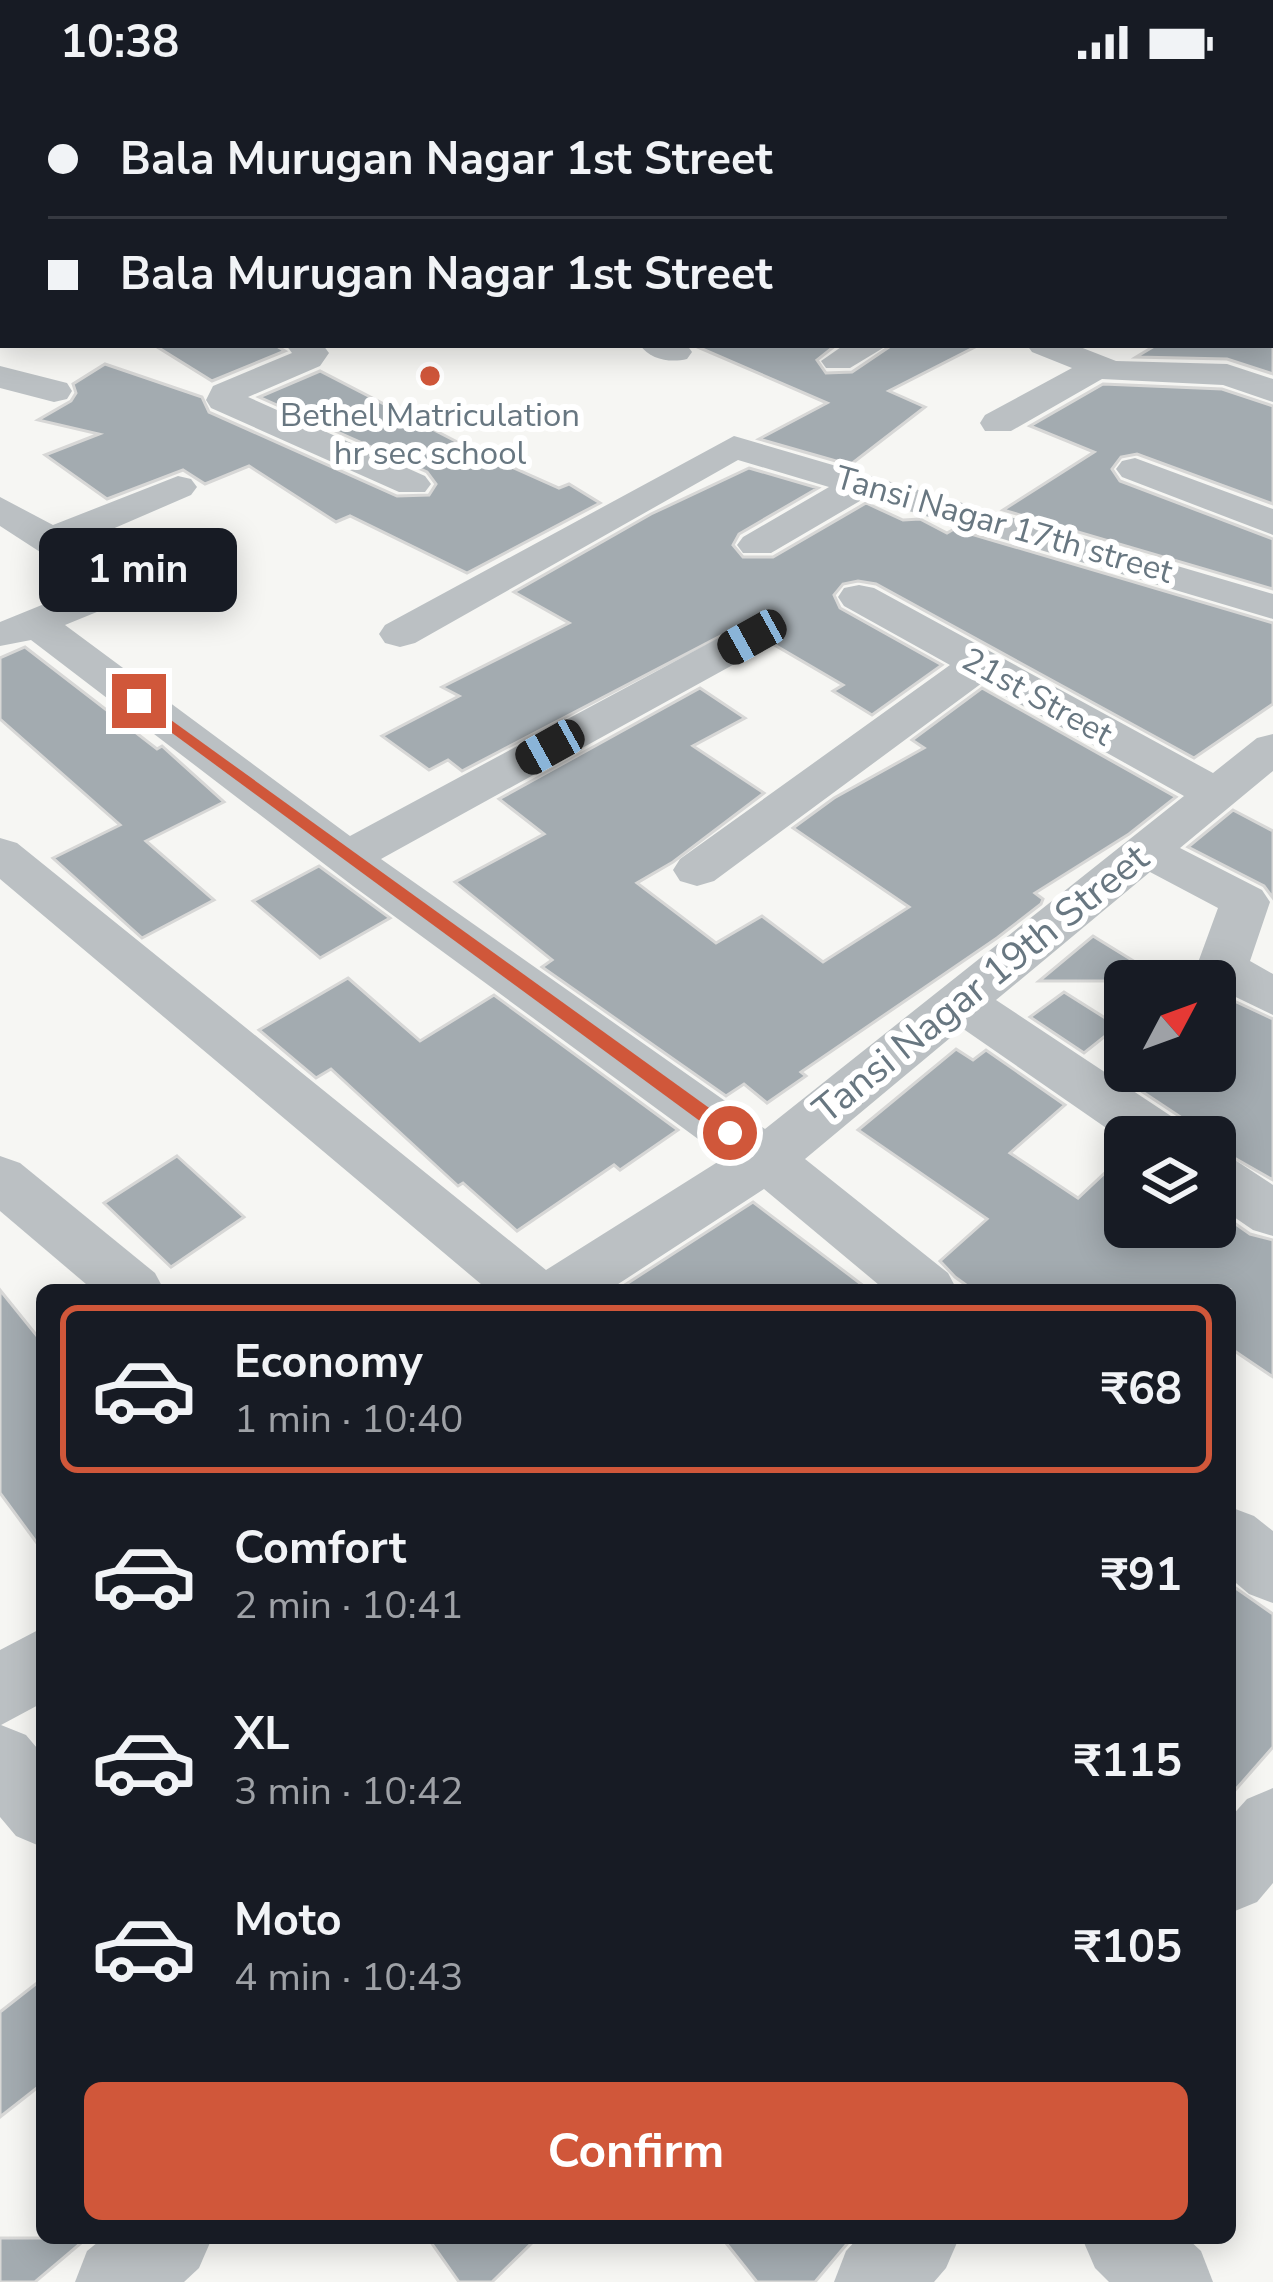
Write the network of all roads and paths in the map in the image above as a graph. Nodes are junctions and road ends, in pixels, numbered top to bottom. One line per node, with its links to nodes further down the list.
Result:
1 (866, 348): 4 (street)
2 (1051, 348): 5 (street)
3 (308, 351): 12 (street)
4 (838, 361)
5 (1097, 368): 7 (street); 9 (street)
6 (0, 377): 8 (street)
7 (1256, 384)
8 (54, 391)
9 (998, 423)
10 (1135, 469): 15 (street)
11 (862, 483): 17 (street); 19 (street, Tansi Nagar 17th street); 21 (street, Tansi Nagar 17th street)
12 (412, 484)
13 (178, 488): 16 (street)
14 (0, 509): 16 (street)
15 (1273, 523)
16 (52, 540): 20 (street)
17 (757, 545)
18 (860, 597): 23 (street, 21st Street)
19 (1273, 607)
20 (18, 631): 28 (street)
21 (400, 634)
22 (752, 637): 28 (street)
23 (978, 665): 25 (street, 21st Street); 29 (street)
24 (1273, 748): 25 (street, Tansi Nagar 19th Street)
25 (1215, 794): 26 (street, Tansi Nagar 19th Street)
26 (1146, 850): 30 (street); 31 (street, Tansi Nagar 19th Street)
27 (0, 854): 38 (street)
28 (347, 858): 33 (street)
29 (697, 870)
30 (1273, 997)
31 (961, 1002): 32 (street); 33 (street, Tansi Nagar 19th Street)
32 (1129, 1116)
33 (766, 1159): 39 (street, Tansi Nagar 19th Street); 40 (street)
34 (0, 1178): 37 (street)
35 (1236, 1188): 36 (street)
36 (1273, 1214)
37 (127, 1284)
38 (522, 1284)
39 (571, 1284)
40 (920, 1284)
41 (1236, 1542): 42 (street)
42 (1273, 1571)
43 (36, 1665): 44 (street)
44 (0, 1692)
45 (0, 1760): 46 (street)
46 (36, 1803)
47 (1273, 1825): 48 (street)
48 (1236, 1869)
49 (162, 2244): 52 (street)
50 (911, 2244): 53 (street)
51 (1131, 2244): 54 (street)
52 (118, 2282)
53 (877, 2282)
54 (1170, 2282)

